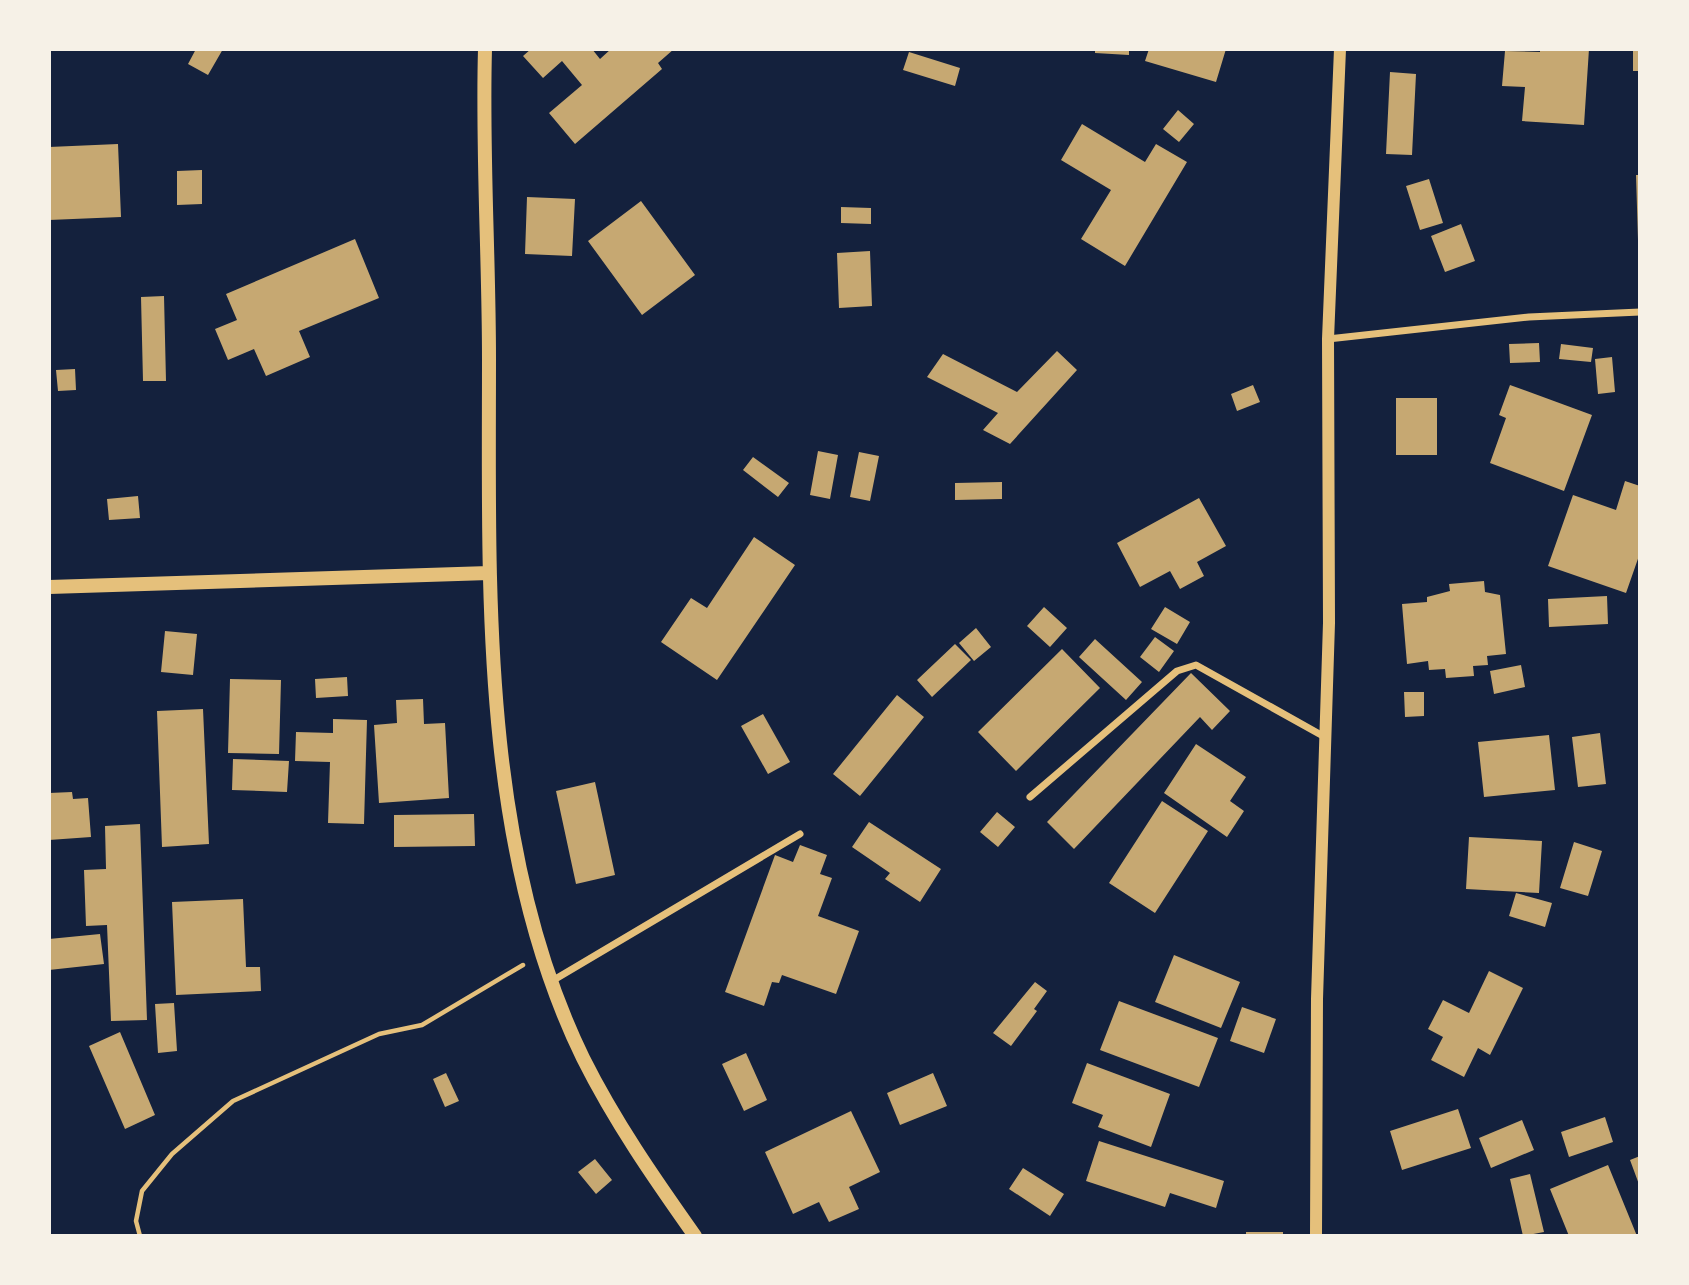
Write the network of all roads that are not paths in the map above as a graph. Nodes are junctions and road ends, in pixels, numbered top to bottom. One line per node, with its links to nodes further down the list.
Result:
1 (485, 49): 5 (main road)
2 (1340, 49): 4 (street)
3 (1640, 312): 4 (street)
4 (1328, 339): 7 (street)
5 (489, 573): 6 (main road); 10 (main road)
6 (49, 587)
7 (1323, 736): 8 (street); 12 (street)
8 (1030, 797)
9 (800, 834): 10 (street)
10 (551, 981): 11 (main road)
11 (695, 1236)
12 (1316, 1236)

